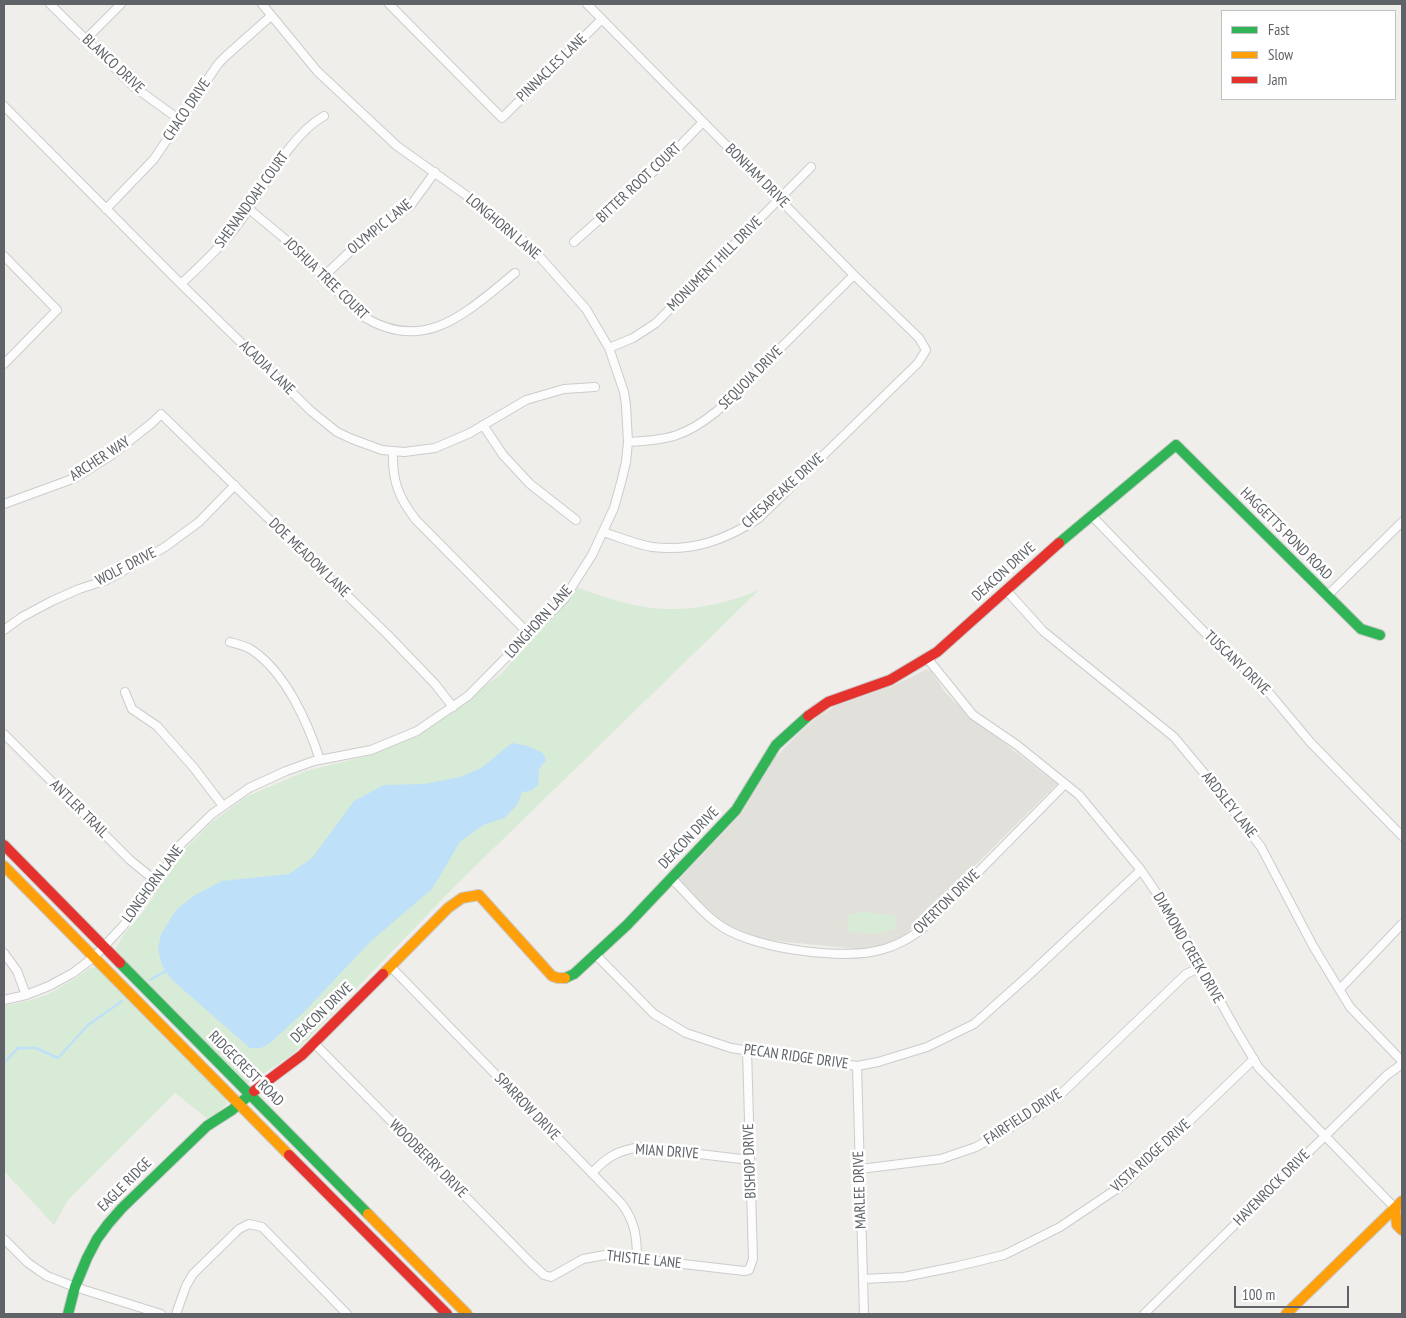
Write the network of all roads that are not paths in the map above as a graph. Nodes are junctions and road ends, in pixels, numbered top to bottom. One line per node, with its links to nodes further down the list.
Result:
1 (50, 4): 8 (street, BLANCO DRIVE)
2 (121, 4): 8 (street)
3 (262, 4): 6 (street, LONGHORN LANE)
4 (389, 4): 7 (street, PINNACLES LANE)
5 (587, 4): 7 (street, BONHAM DRIVE)
6 (271, 16): 11 (street, CHACO DRIVE); 14 (street, LONGHORN LANE)
7 (602, 19): 12 (street, BONHAM DRIVE)
8 (85, 40): 11 (street, BLANCO DRIVE)
9 (4, 106): 16 (street, ACADIA LANE)
10 (324, 116): 17 (street, SHENANDOAH COURT)
11 (180, 120): 16 (street, CHACO DRIVE)
12 (703, 122): 15 (street, BONHAM DRIVE); 18 (street, BITTER ROOT COURT)
13 (811, 167): 15 (street, MONUMENT HILL DRIVE)
14 (435, 172): 22 (street, OLYMPIC LANE); 24 (street, LONGHORN LANE)
15 (781, 199): 21 (street, BONHAM DRIVE); 24 (street, MONUMENT HILL DRIVE)
16 (106, 209): 23 (street, ACADIA LANE)
17 (249, 209): 22 (street, JOSHUA TREE COURT); 23 (street, SHENANDOAH COURT)
18 (574, 242)
19 (4, 256): 26 (street)
20 (514, 274): 22 (street, JOSHUA TREE COURT)
21 (854, 275): 25 (street, BONHAM DRIVE); 30 (street, SEQUOIA DRIVE)
22 (322, 278)
23 (181, 284): 32 (street, ACADIA LANE)
24 (609, 348): 30 (street, LONGHORN LANE)
25 (926, 350): 38 (street, CHESAPEAKE DRIVE)
26 (4, 364)
27 (595, 387): 29 (street, ACADIA LANE)
28 (161, 414): 33 (street, DOE MEADOW LANE); 34 (street, ARCHER WAY)
29 (483, 425): 32 (street, ACADIA LANE); 36 (street)
30 (628, 442): 38 (street, LONGHORN LANE)
31 (1176, 445): 35 (street, DEACON DRIVE); 40 (street, HAGGETTS POND ROAD)
32 (393, 451): 42 (street)
33 (235, 485): 41 (street, WOLF DRIVE); 47 (street, DOE MEADOW LANE)
34 (4, 504)
35 (1091, 515): 39 (street, DEACON DRIVE); 52 (street, TUSCANY DRIVE)
36 (576, 520)
37 (1402, 522): 40 (street)
38 (603, 532): 42 (street, LONGHORN LANE)
39 (1006, 590): 45 (street, DEACON DRIVE); 65 (street, ARDSLEY LANE)
40 (1327, 596): 43 (street, HAGGETTS POND ROAD)
41 (4, 630)
42 (530, 634): 47 (street, LONGHORN LANE)
43 (1380, 635)
44 (230, 642): 49 (street)
45 (926, 658): 50 (street, DIAMOND CREEK DRIVE); 56 (street, DEACON DRIVE)
46 (125, 692): 51 (street)
47 (453, 707): 49 (street, LONGHORN LANE)
48 (4, 734): 57 (street, ANTLER TRAIL)
49 (320, 760): 51 (street, LONGHORN LANE)
50 (1065, 784): 55 (street, DIAMOND CREEK DRIVE); 56 (street, OVERTON DRIVE)
51 (223, 806): 57 (street, LONGHORN LANE)
52 (1402, 836)
53 (4, 845): 59 (street, RIDGECREST ROAD)
54 (4, 866): 62 (street, RIDGECREST ROAD)
55 (1141, 870): 64 (street, DIAMOND CREEK DRIVE); 72 (street, PECAN RIDGE DRIVE)
56 (671, 878): 61 (street, DEACON DRIVE)
57 (157, 882): 59 (street, LONGHORN LANE)
58 (1402, 924): 65 (street)
59 (104, 948): 62 (street, LONGHORN LANE); 73 (street, RIDGECREST ROAD)
60 (4, 952): 66 (street)
61 (595, 954): 63 (street, DEACON DRIVE); 69 (street, PECAN RIDGE DRIVE)
62 (94, 957): 66 (street, LONGHORN LANE); 74 (street, RIDGECREST ROAD)
63 (391, 967): 68 (street, DEACON DRIVE); 78 (street, SPARROW DRIVE)
64 (1202, 969): 70 (street, DIAMOND CREEK DRIVE); 77 (street, FAIRFIELD DRIVE)
65 (1340, 989): 71 (street, ARDSLEY LANE)
66 (26, 995): 67 (street, LONGHORN LANE)
67 (4, 1000)
68 (314, 1043): 73 (street, DEACON DRIVE); 84 (street, WOODBERRY DRIVE)
69 (747, 1050): 72 (street, PECAN RIDGE DRIVE); 76 (street, BISHOP DRIVE)
70 (1254, 1059): 75 (street, DIAMOND CREEK DRIVE); 85 (street, VISTA RIDGE DRIVE)
71 (1402, 1062): 75 (street, HAVENROCK DRIVE)
72 (857, 1066): 77 (street, MARLEE DRIVE)
73 (250, 1094): 74 (street, DEACON DRIVE); 92 (street, RIDGECREST ROAD)
74 (240, 1104): 86 (street, EAGLE RIDGE); 91 (street, RIDGECREST ROAD)
75 (1325, 1136): 79 (street, DIAMOND CREEK DRIVE); 94 (street, HAVENROCK DRIVE)
76 (750, 1160): 78 (street, MIAN DRIVE); 83 (street, BISHOP DRIVE)
77 (860, 1169): 85 (street, MARLEE DRIVE)
78 (592, 1173): 82 (street, SPARROW DRIVE)
79 (1400, 1206): 80 (street); 95 (street)
80 (1402, 1230)
81 (4, 1239): 86 (street)
82 (637, 1259): 83 (street, THISTLE LANE); 84 (street, THISTLE LANE)
83 (749, 1270)
84 (544, 1275)
85 (863, 1279): 93 (street, MARLEE DRIVE)
86 (75, 1286): 87 (street, EAGLE RIDGE); 88 (street)
87 (68, 1314)
88 (161, 1314)
89 (176, 1314): 90 (street)
90 (347, 1314)
91 (447, 1314)
92 (467, 1314)
93 (864, 1314)
94 (1144, 1314)
95 (1286, 1314)

